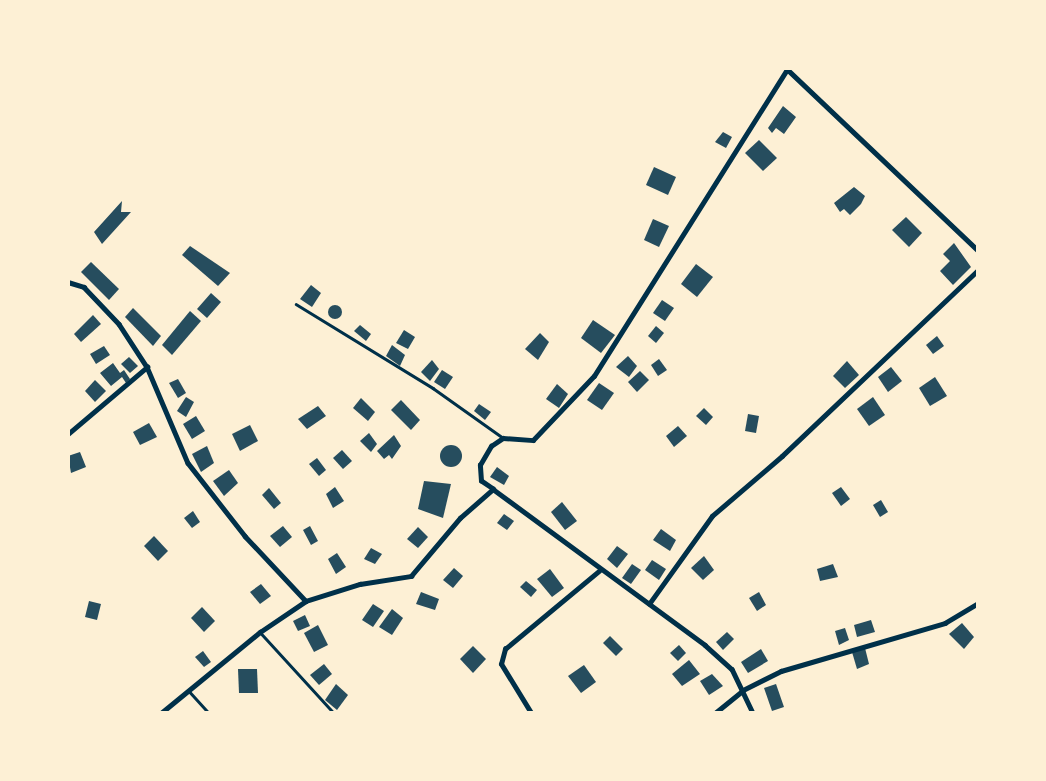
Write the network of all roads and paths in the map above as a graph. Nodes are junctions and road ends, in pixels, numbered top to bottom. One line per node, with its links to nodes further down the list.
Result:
1 (787, 69): 2 (street); 8 (street)
2 (978, 250)
3 (978, 270): 13 (street)
4 (68, 282): 6 (street)
5 (296, 304): 8 (lane)
6 (147, 367): 7 (street); 11 (street)
7 (68, 434)
8 (503, 438): 9 (street)
9 (493, 489): 10 (street); 11 (street)
10 (599, 571): 13 (street); 20 (street)
11 (306, 601): 14 (street)
12 (978, 603): 15 (street)
13 (649, 604): 15 (street)
14 (260, 632): 16 (street); 19 (lane)
15 (743, 690): 21 (street); 22 (street)
16 (188, 691): 17 (street); 18 (lane)
17 (161, 713)
18 (209, 713)
19 (334, 713)
20 (531, 713)
21 (715, 713)
22 (753, 713)

